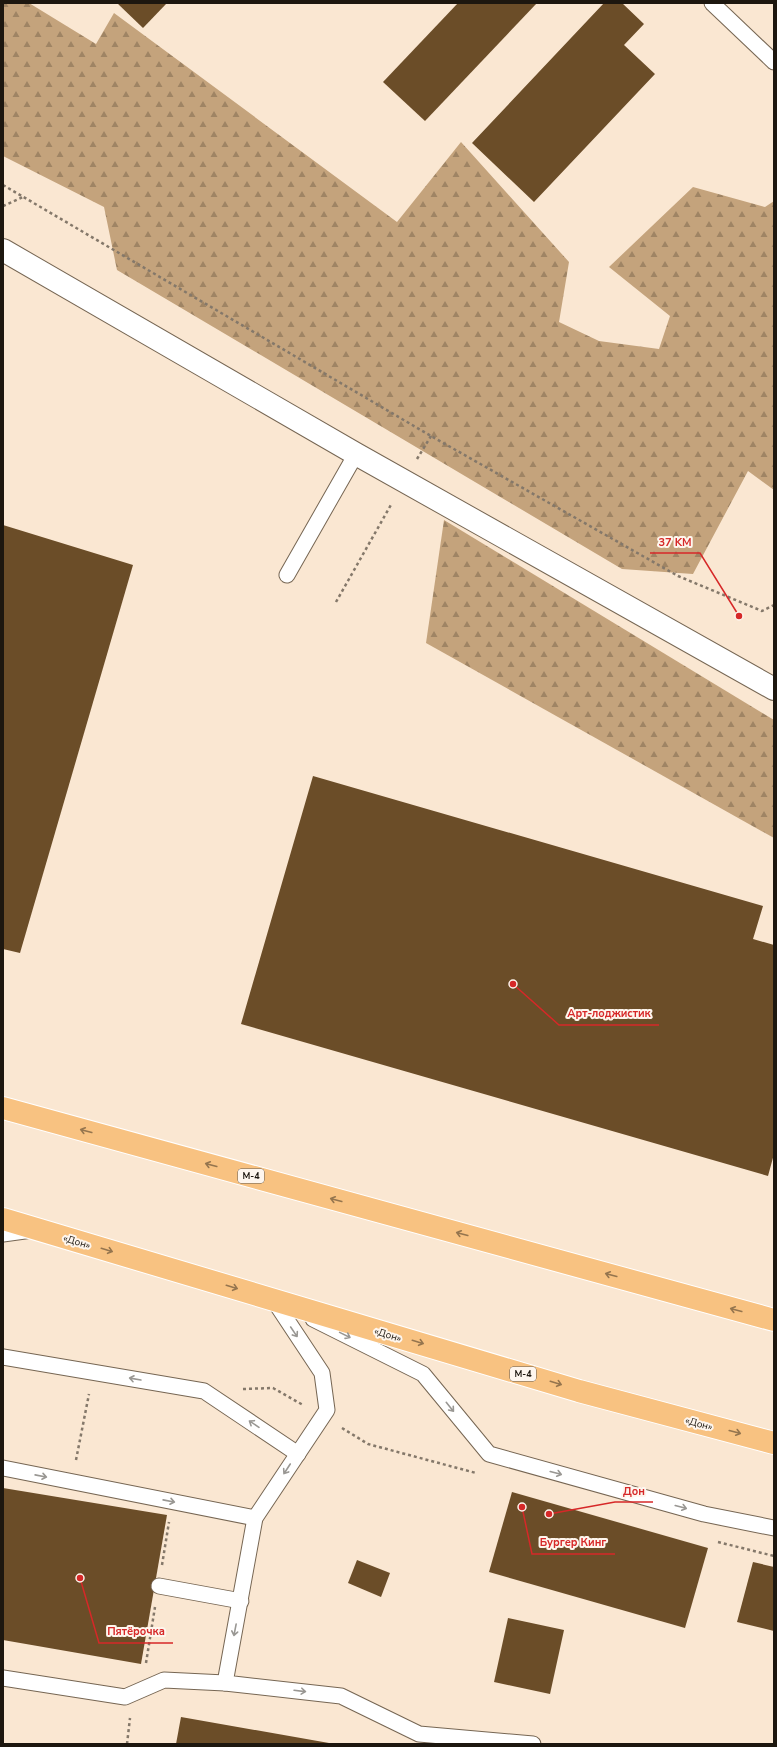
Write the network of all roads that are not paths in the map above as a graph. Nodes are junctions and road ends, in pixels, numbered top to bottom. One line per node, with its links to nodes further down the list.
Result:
1 (712, 3): 2 (lane)
2 (774, 62)
3 (3, 250): 4 (street)
4 (356, 454): 5 (lane); 6 (street)
5 (287, 575)
6 (773, 686)
7 (3, 1108): 12 (highway, М-4, one-way to 7)
8 (3, 1220): 9 (highway, «Дон» / М-4)
9 (38, 1230): 10 (lane); 11 (highway, «Дон» / М-4, one-way to 11)
10 (3, 1234)
11 (273, 1300): 14 (highway, «Дон» / М-4, one-way to 14); 15 (lane, one-way to 15); 18 (lane, one-way to 18)
12 (774, 1320)
13 (3, 1357): 15 (lane, one-way to 13)
14 (774, 1443)
15 (298, 1454): 17 (lane, one-way to 17)
16 (3, 1468): 17 (lane, one-way to 17)
17 (255, 1518): 20 (lane)
18 (774, 1528)
19 (159, 1586): 20 (lane)
20 (241, 1601): 22 (lane, one-way to 22)
21 (3, 1678): 22 (lane)
22 (224, 1682): 23 (lane, one-way to 23)
23 (533, 1744)

